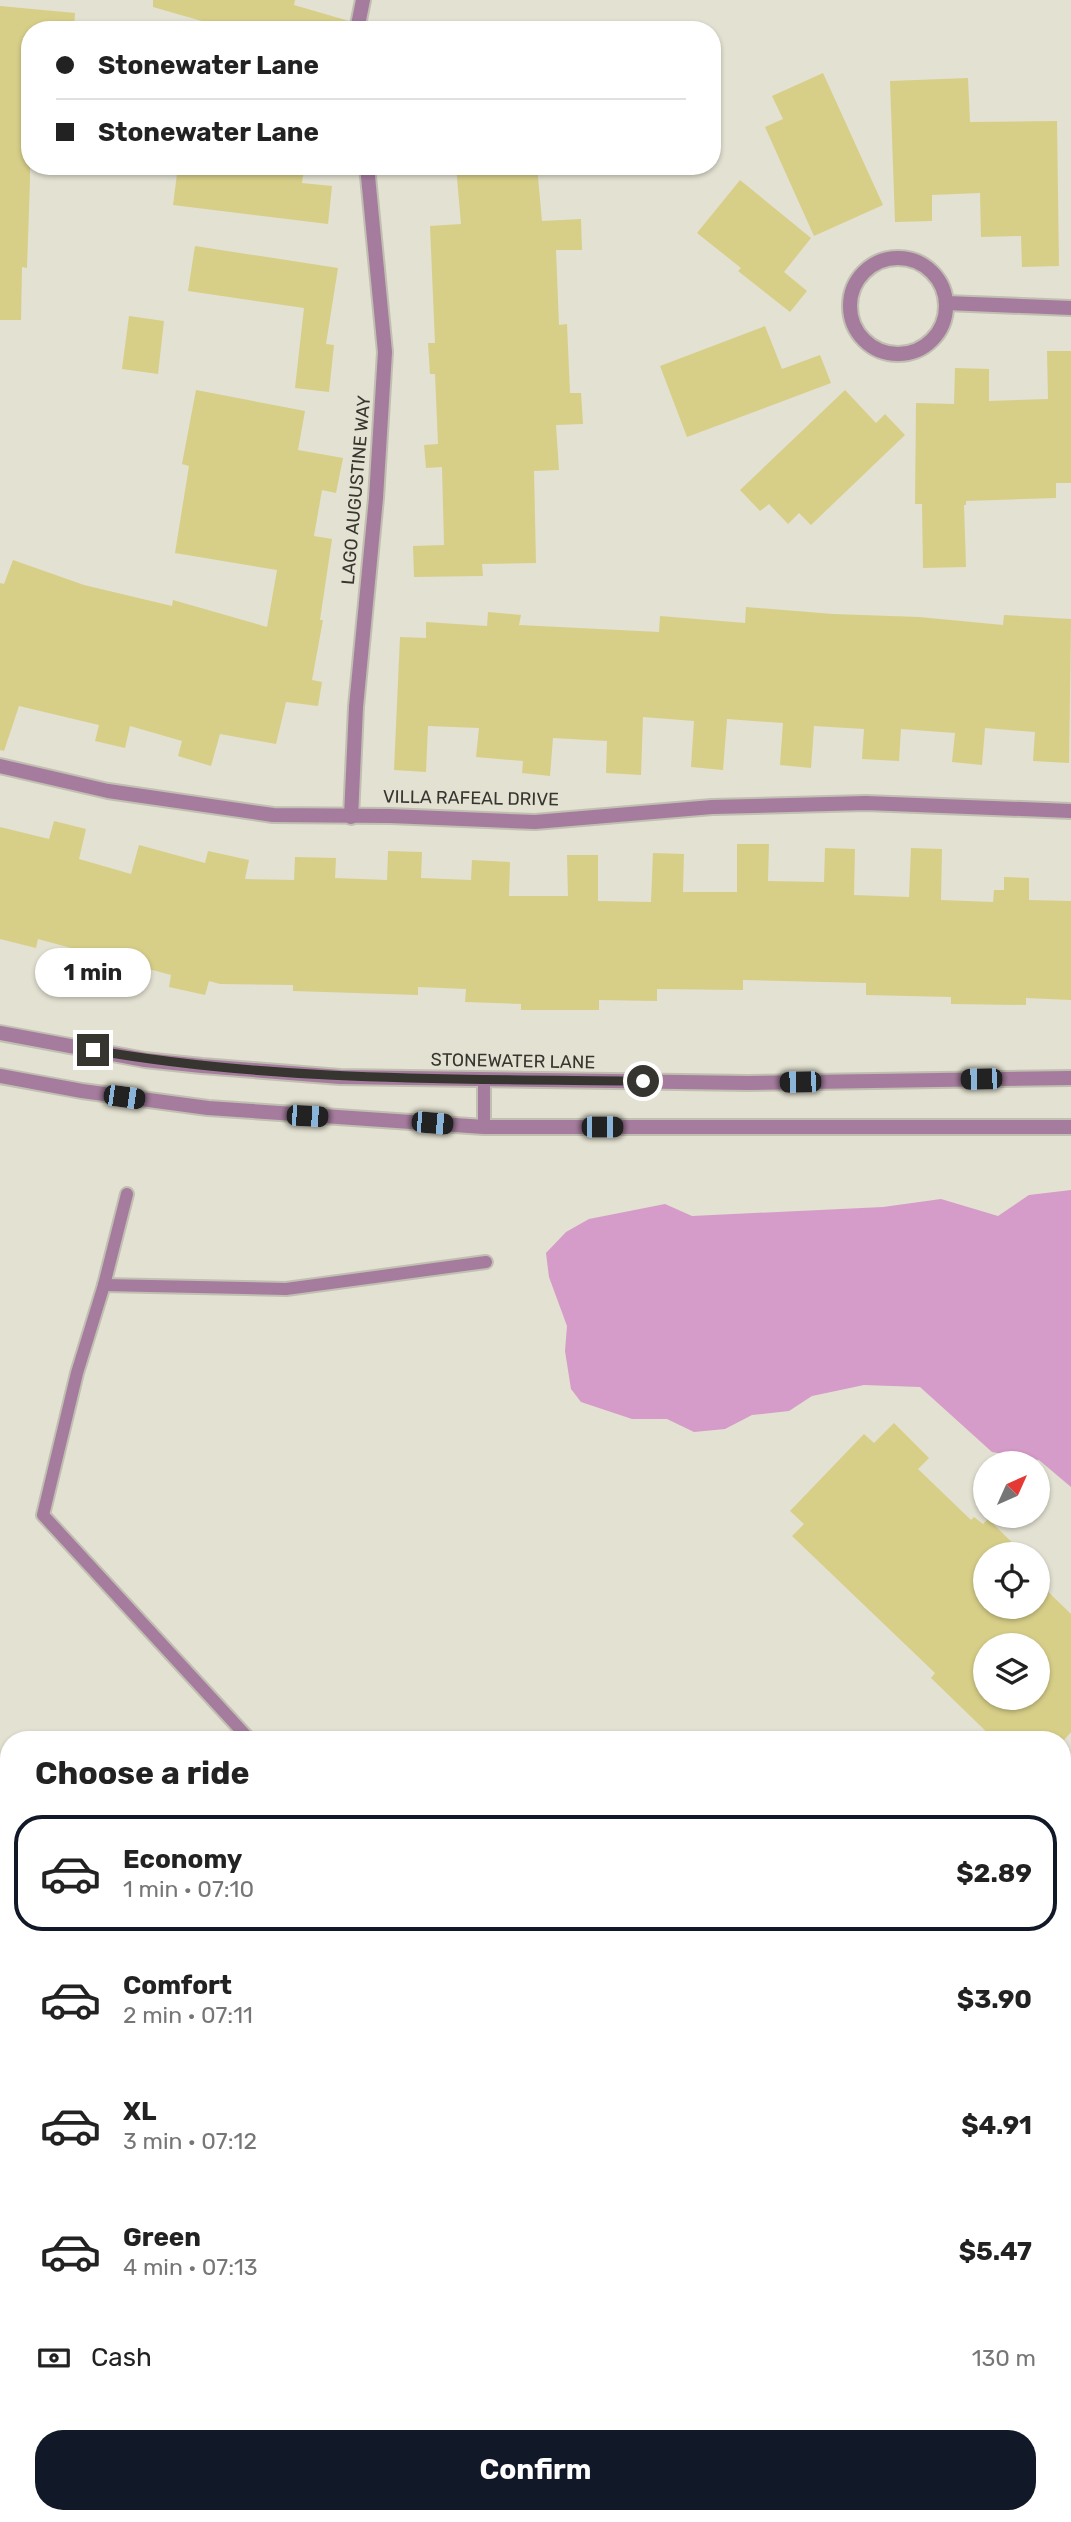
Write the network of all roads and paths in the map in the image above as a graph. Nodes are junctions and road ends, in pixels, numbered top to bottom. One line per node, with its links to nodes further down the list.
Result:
1 (363, 0): 2 (street)
2 (359, 21)
3 (368, 175): 8 (street, LAGO AUGUSTINE WAY)
4 (946, 303): 4 (street); 5 (street)
5 (1071, 308)
6 (0, 766): 8 (street, VILLA RAFEAL DRIVE)
7 (1071, 811): 8 (street, VILLA RAFEAL DRIVE)
8 (351, 817)
9 (0, 1033): 12 (street, STONEWATER LANE)
10 (0, 1076): 13 (street)
11 (1071, 1078): 12 (street, STONEWATER LANE)
12 (484, 1079): 13 (lane)
13 (484, 1127): 14 (street)
14 (1071, 1127)
15 (127, 1194): 17 (lane)
16 (486, 1262): 17 (lane)
17 (104, 1285): 18 (lane)
18 (242, 1731)

